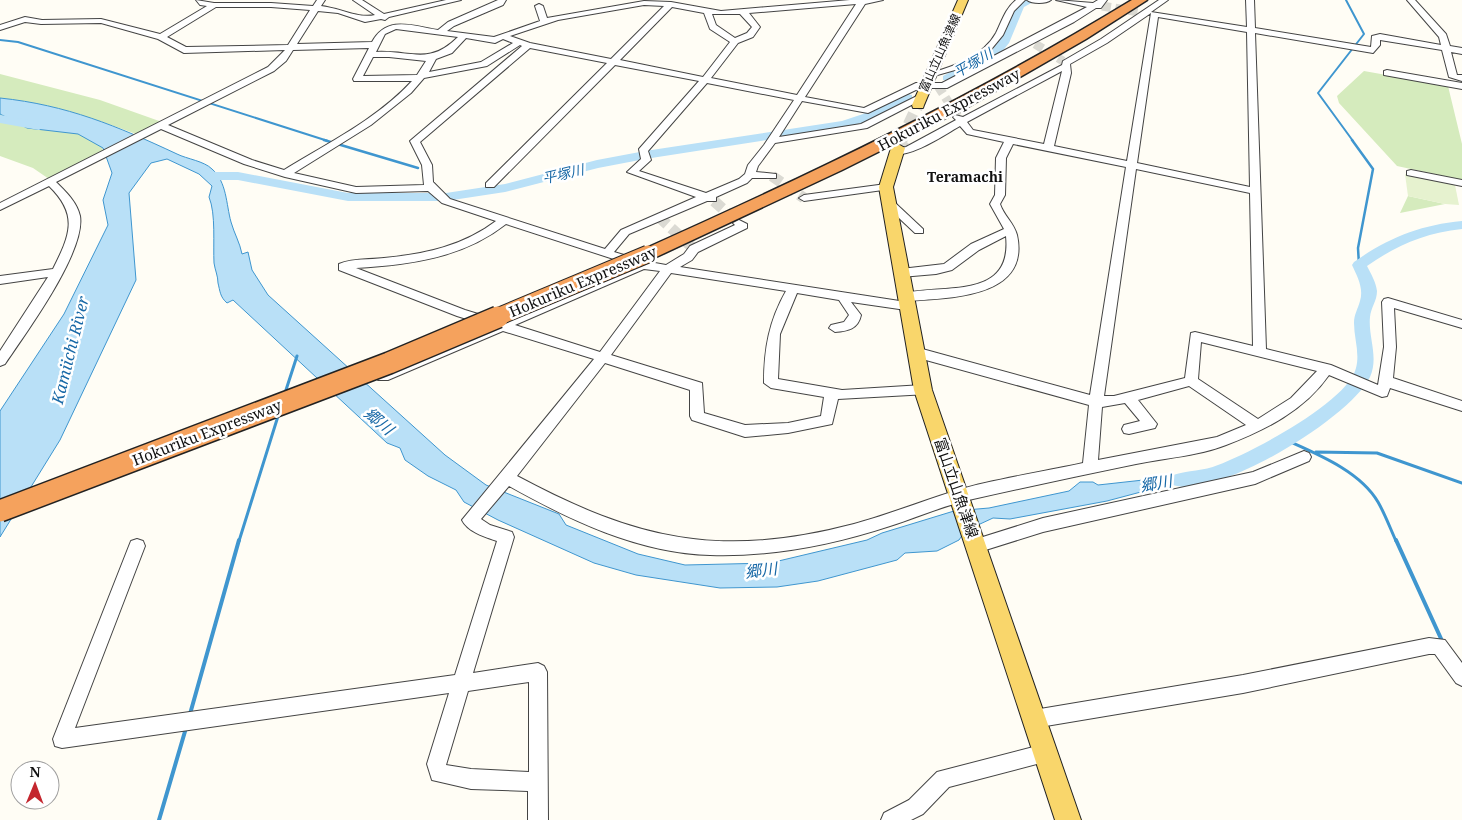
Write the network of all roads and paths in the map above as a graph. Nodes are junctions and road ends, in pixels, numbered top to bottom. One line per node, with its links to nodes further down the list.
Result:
1 (200, 0): 24 (street)
2 (321, 0): 27 (street)
3 (357, 0): 32 (street)
4 (457, 0): 32 (street)
5 (502, 0): 38 (street)
6 (734, 0): 28 (street)
7 (769, 0): 28 (street)
8 (879, 0): 19 (street)
9 (963, 0): 56 (main road, 富山立山魚津線)
10 (1021, 0): 56 (street)
11 (1031, 0): 12 (street)
12 (1044, 0)
13 (1060, 0): 21 (street)
14 (1127, 0): 88 (highway, Hokuriku Expressway)
15 (1164, 0): 29 (street)
16 (1250, 0): 37 (street)
17 (1411, 0): 46 (street)
18 (661, 1): 20 (street); 22 (street)
19 (863, 1): 28 (street); 58 (street)
20 (626, 3): 33 (street)
21 (1094, 3): 56 (street)
22 (671, 4): 23 (street); 50 (street)
23 (684, 4): 30 (street)
24 (214, 5): 27 (street); 39 (street)
25 (539, 6): 34 (street)
26 (565, 7): 33 (street)
27 (315, 9): 32 (street); 45 (street)
28 (761, 9): 31 (street)
29 (1145, 10): 37 (street); 51 (street); 69 (street); 88 (highway, Hokuriku Expressway)
30 (708, 12): 31 (street); 42 (street)
31 (743, 12): 42 (street)
32 (382, 15): 35 (street)
33 (564, 16): 34 (street)
34 (544, 22): 41 (street)
35 (395, 26): 38 (street); 44 (street)
36 (0, 28): 39 (street)
37 (1251, 30): 46 (street); 78 (street)
38 (439, 34): 40 (street)
39 (162, 37): 45 (street)
40 (464, 37): 41 (street); 49 (street)
41 (504, 37): 43 (street)
42 (735, 41): 55 (street)
43 (523, 44): 50 (street); 53 (street); 77 (street)
44 (374, 45): 45 (street); 48 (street)
45 (291, 47): 61 (street)
46 (1445, 48): 47 (street); 54 (street)
47 (1462, 51)
48 (369, 55): 49 (street); 53 (street)
49 (432, 59): 53 (street)
50 (615, 61): 55 (street); 76 (street)
51 (1065, 63): 60 (street); 66 (street)
52 (1386, 73): 57 (street)
53 (420, 77): 71 (street)
54 (1462, 78)
55 (705, 79): 58 (street); 68 (street)
56 (928, 80): 58 (street); 59 (main road, 富山立山魚津線)
57 (1462, 86)
58 (800, 98): 64 (street)
59 (919, 102): 64 (street)
60 (960, 119): 62 (street); 63 (street)
61 (160, 127): 71 (street); 74 (street)
62 (948, 128): 63 (street); 67 (street)
63 (970, 132): 65 (street)
64 (772, 141): 72 (street)
65 (1010, 142): 66 (street); 85 (street)
66 (1048, 149): 69 (street)
67 (897, 150): 79 (main road, 富山立山魚津線)
68 (644, 155): 80 (street)
69 (1133, 166): 78 (street); 110 (street)
70 (1411, 173): 75 (street)
71 (285, 174): 77 (street)
72 (750, 175): 73 (street); 80 (street)
73 (772, 176)
74 (53, 181): 82 (street); 90 (street)
75 (1462, 183)
76 (490, 185)
77 (432, 189): 83 (street)
78 (1255, 191): 100 (street)
79 (887, 195): 81 (street); 86 (street); 91 (main road, 富山立山魚津線)
80 (712, 198): 87 (street)
81 (804, 198)
82 (0, 207)
83 (504, 220): 87 (street); 97 (street)
84 (739, 223): 89 (street)
85 (1010, 230): 91 (street); 95 (street)
86 (919, 231)
87 (607, 253): 88 (street)
88 (642, 256): 89 (street); 97 (street); 117 (highway, Hokuriku Expressway); 119 (highway, Hokuriku Expressway, bridge)
89 (668, 269): 93 (street); 101 (street)
90 (56, 272): 92 (street); 102 (street)
91 (901, 273): 95 (main road, 富山立山魚津線)
92 (0, 280)
93 (793, 289): 94 (street); 108 (street)
94 (845, 297): 95 (street); 98 (street)
95 (906, 302): 99 (main road, 富山立山魚津線)
96 (1462, 324): 106 (street)
97 (503, 326): 101 (street); 104 (street)
98 (835, 328)
99 (914, 352): 107 (main road, 富山立山魚津線); 110 (street)
100 (1260, 352): 103 (street); 105 (street)
101 (601, 358): 108 (street); 116 (street)
102 (0, 361)
103 (1326, 368): 106 (street); 112 (street)
104 (383, 378)
105 (1191, 380): 109 (street); 112 (street)
106 (1384, 387): 111 (street)
107 (923, 390): 108 (street); 118 (main road, 富山立山魚津線)
108 (832, 393)
109 (1128, 397): 110 (street); 113 (street)
110 (1096, 402): 115 (street)
111 (1462, 406)
112 (1258, 426): 115 (street)
113 (1129, 429)
114 (1304, 457): 121 (street)
115 (1090, 467): 118 (street)
116 (506, 479): 118 (street); 123 (street)
117 (0, 498)
118 (959, 500): 121 (main road, 富山立山魚津線)
119 (0, 511)
120 (137, 546): 123 (street)
121 (976, 546): 124 (main road, 富山立山魚津線)
122 (1462, 677): 124 (street)
123 (460, 683): 126 (street); 126 (street)
124 (1034, 719): 125 (main road, 富山立山魚津線)
125 (1045, 753): 128 (street); 129 (main road, 富山立山魚津線)
126 (538, 782): 127 (street)
127 (538, 820)
128 (891, 820)
129 (1068, 820)

